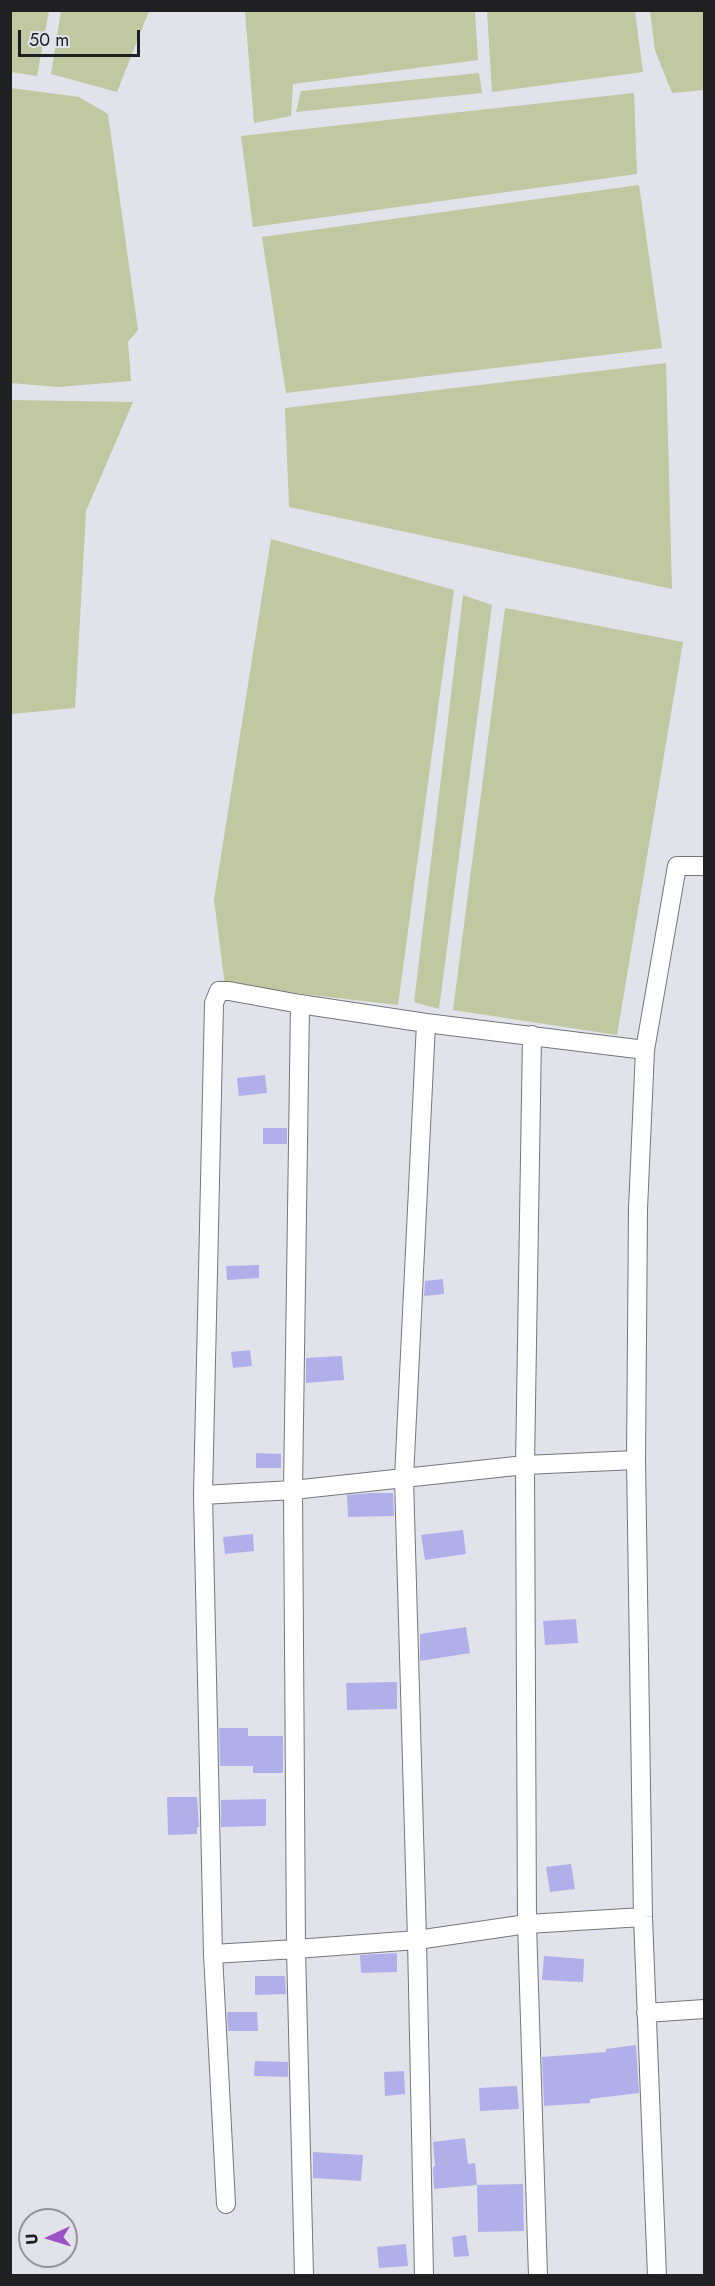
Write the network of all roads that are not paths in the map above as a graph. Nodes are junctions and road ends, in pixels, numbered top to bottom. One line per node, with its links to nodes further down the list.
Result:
1 (705, 866): 5 (street)
2 (300, 1005): 3 (street); 9 (street); 10 (street)
3 (426, 1023): 4 (street); 8 (street)
4 (532, 1035): 5 (street); 7 (street)
5 (645, 1050): 6 (street)
6 (636, 1460): 7 (street); 11 (street)
7 (525, 1465): 8 (street); 12 (street)
8 (404, 1478): 9 (street); 13 (street)
9 (293, 1490): 10 (street); 14 (street)
10 (203, 1496): 15 (street)
11 (643, 1917): 12 (street); 17 (street)
12 (527, 1924): 13 (street); 21 (street)
13 (417, 1940): 14 (street); 20 (street)
14 (296, 1949): 15 (street); 19 (street)
15 (213, 1954): 18 (street)
16 (705, 2009): 17 (street)
17 (646, 2013): 22 (street)
18 (226, 2204)
19 (304, 2276)
20 (424, 2276)
21 (538, 2276)
22 (657, 2276)

